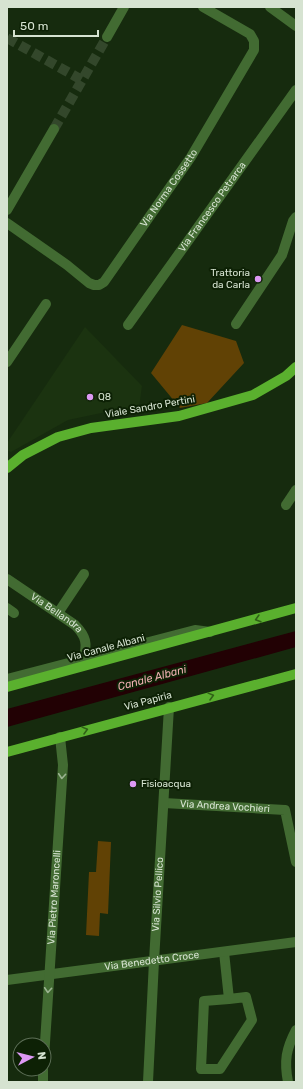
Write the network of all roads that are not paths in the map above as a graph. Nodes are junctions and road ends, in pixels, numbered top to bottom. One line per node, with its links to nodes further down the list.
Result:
1 (124, 7): 5 (street)
2 (203, 7): 10 (street, Via Norma Cossetto)
3 (270, 7): 4 (street)
4 (296, 26)
5 (107, 37)
6 (296, 90): 13 (street, Via Francesco Petrarca)
7 (54, 129): 8 (street)
8 (7, 210)
9 (295, 219): 12 (street)
10 (7, 223)
11 (46, 304): 14 (street)
12 (236, 324)
13 (128, 325)
14 (7, 362)
15 (296, 366): 16 (main road, Viale Sandro Pertini)
16 (7, 468)
17 (296, 490): 18 (street)
18 (286, 505)
19 (84, 574): 22 (street)
20 (7, 579): 22 (street, Via Bellandra)
21 (296, 608): 23 (main road, Via Canale Albani, one-way to 23)
22 (58, 613): 24 (street, Via Bellandra)
23 (212, 632): 24 (street, Via Canale Albani); 27 (main road, Via Canale Albani)
24 (83, 659): 26 (street, Via Canale Albani)
25 (296, 674): 28 (main road, Via Papiria, one-way to 25)
26 (7, 679)
27 (7, 687)
28 (169, 707): 29 (main road, Via Papiria, one-way to 28); 31 (street, Via Silvio Pellico)
29 (60, 737): 30 (main road, Via Papiria); 36 (street, Via Pietro Maroncelli, one-way to 36)
30 (7, 752)
31 (164, 803): 32 (street, Via Andrea Vochieri); 35 (street, Via Silvio Pellico)
32 (296, 862)
33 (296, 942): 34 (street, Via Benedetto Croce)
34 (224, 952): 35 (street, Via Benedetto Croce); 38 (street)
35 (154, 961): 36 (street, Via Benedetto Croce); 41 (street, Via Silvio Pellico)
36 (49, 974): 37 (street, Via Benedetto Croce); 40 (street, Via Pietro Maroncelli, one-way to 40)
37 (7, 980)
38 (229, 999): 38 (street)
39 (296, 1030): 42 (street)
40 (45, 1037)
41 (148, 1082)
42 (288, 1082)

